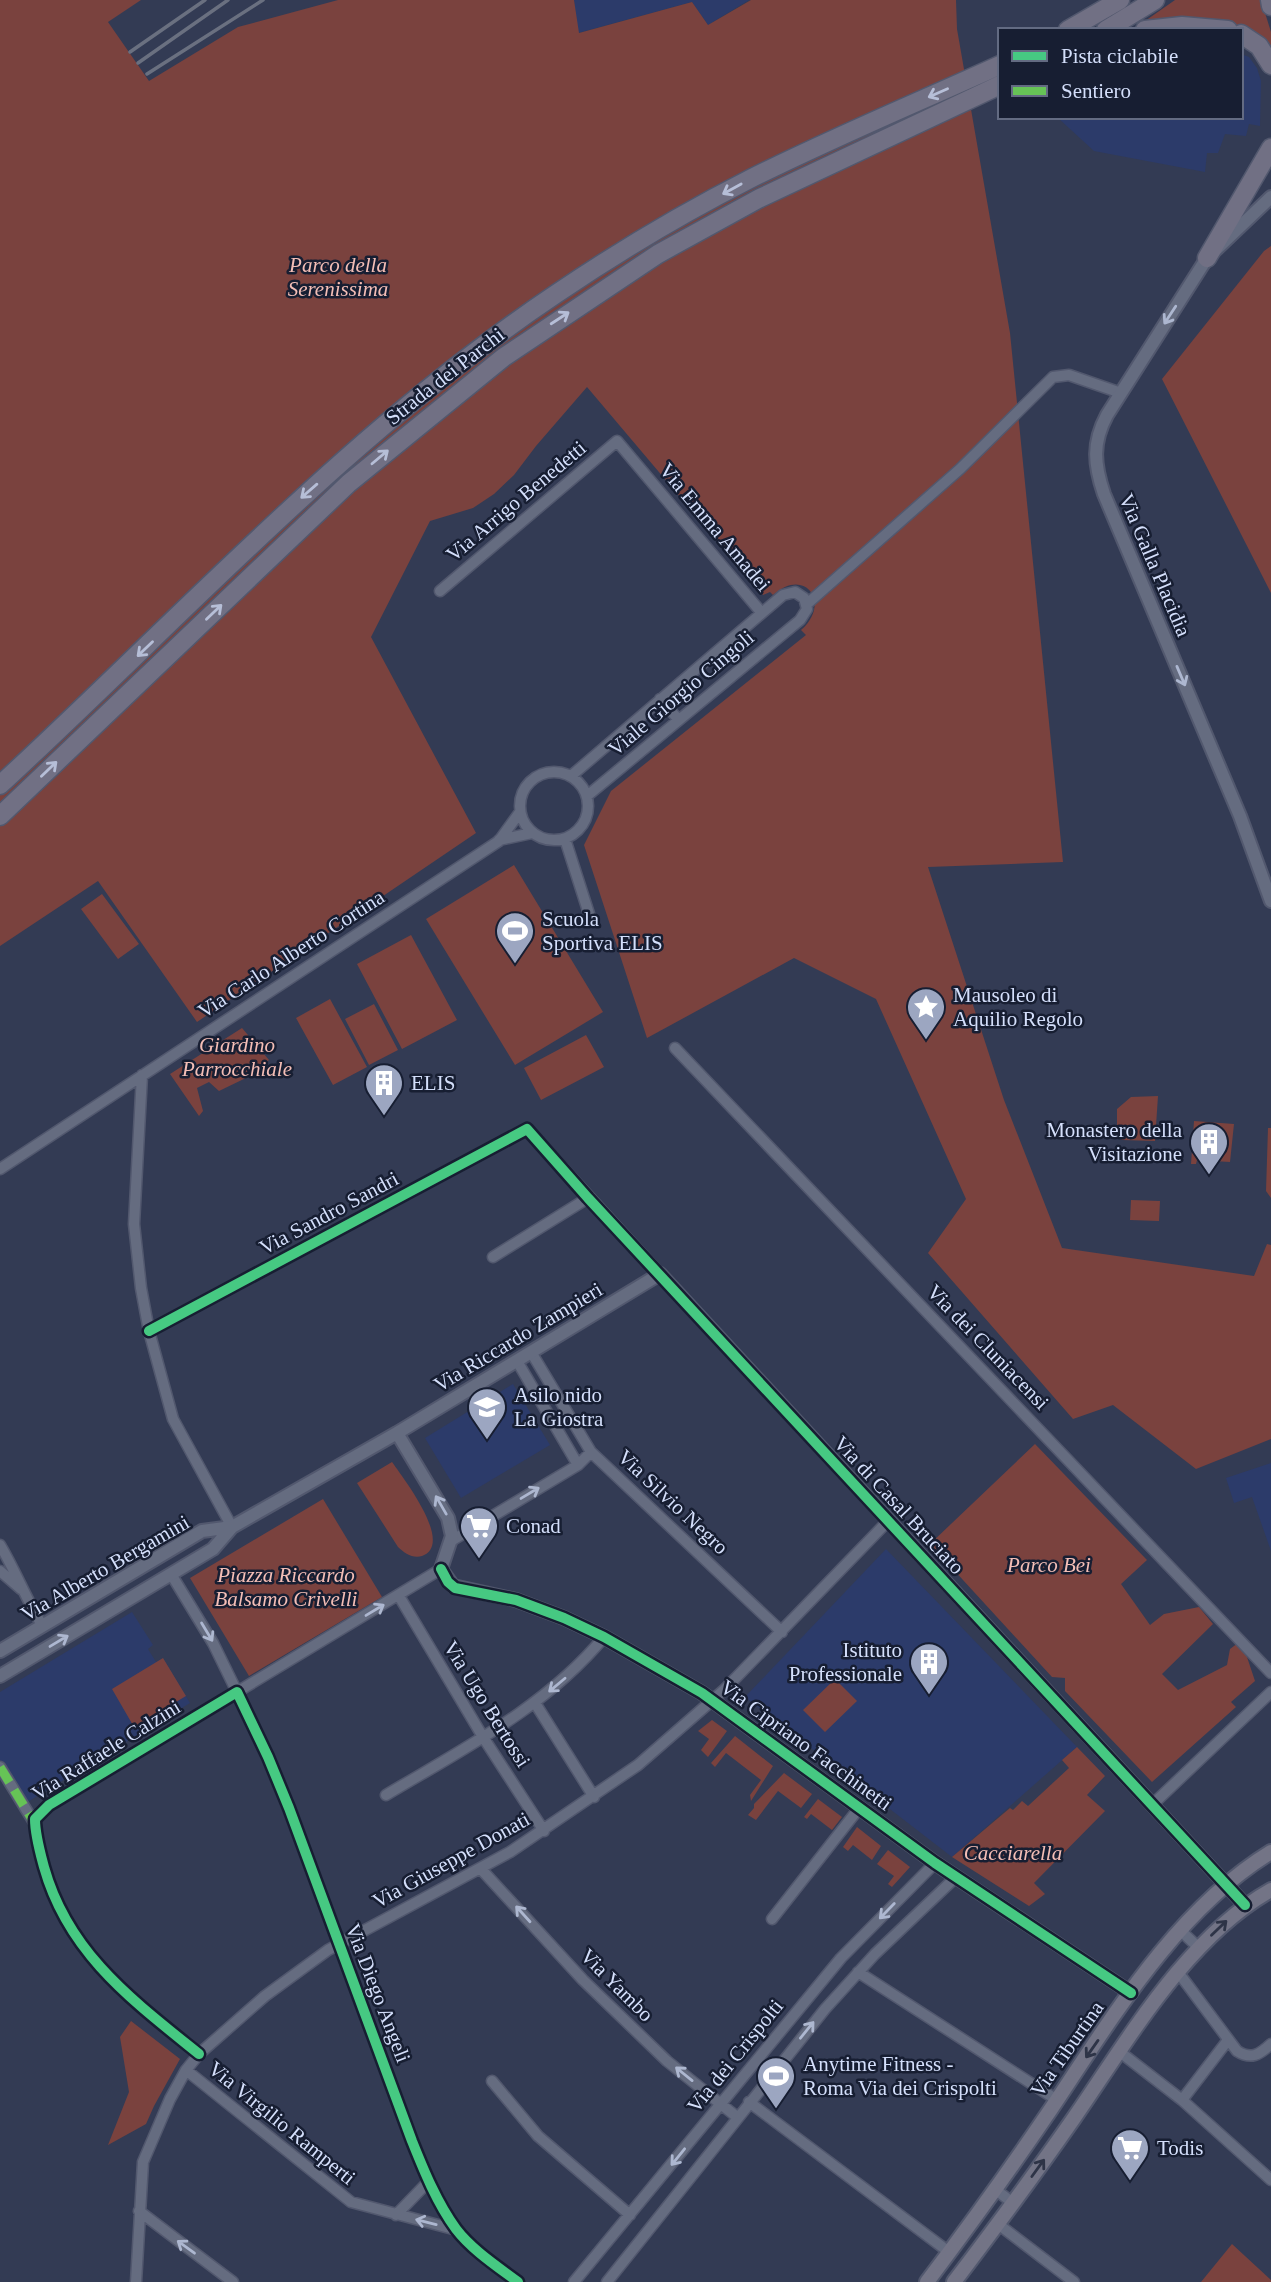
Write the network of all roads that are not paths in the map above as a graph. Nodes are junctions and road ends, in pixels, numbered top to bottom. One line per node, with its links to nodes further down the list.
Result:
1 (1120, 0): 5 (highway)
2 (1155, 0): 6 (highway)
3 (1270, 0): 4 (highway)
4 (1271, 6)
5 (1071, 28)
6 (1110, 28)
7 (1164, 28): 8 (highway)
8 (1205, 28)
9 (1243, 35): 10 (highway)
10 (1271, 65)
11 (998, 66): 24 (highway, Strada dei Parchi, one-way to 24)
12 (998, 86): 27 (highway, Strada dei Parchi, one-way to 12)
13 (1271, 148): 15 (highway)
14 (1271, 197): 15 (street, Via Galla Placidia)
15 (1207, 258): 16 (street, Via Galla Placidia, one-way to 16)
16 (1121, 393): 19 (street); 31 (street, Via Galla Placidia, one-way to 31)
17 (617, 441): 18 (street, Via Arrigo Benedetti); 20 (street, Via Emma Amadei)
18 (440, 591)
19 (807, 604): 20 (street, Via Emma Amadei); 22 (street, Viale Giorgio Cingoli)
20 (761, 612): 21 (street)
21 (660, 699): 22 (street); 23 (street)
22 (679, 720): 25 (street, Viale Giorgio Cingoli)
23 (571, 776): 25 (street); 26 (street, Via Carlo Alberto Cortina)
24 (0, 785)
25 (587, 796): 29 (street)
26 (520, 812): 28 (street); 30 (street, Via Carlo Alberto Cortina)
27 (0, 816)
28 (532, 833): 29 (street, Via Carlo Alberto Cortina); 30 (street, Via Carlo Alberto Cortina)
29 (565, 839): 32 (street)
30 (499, 841): 34 (street, Via Carlo Alberto Cortina)
31 (1271, 901)
32 (591, 920)
33 (676, 1048): 59 (street, Via dei Cluniacensi)
34 (142, 1075): 36 (street, Via Carlo Alberto Cortina); 40 (street)
35 (527, 1129): 37 (street, Via di Casal Bruciato); 40 (street, Via Sandro Sandri)
36 (0, 1169)
37 (588, 1198): 38 (street); 39 (street, Via di Casal Bruciato)
38 (494, 1256)
39 (660, 1274): 41 (street, Via Riccardo Zampieri); 46 (street, Via di Casal Bruciato)
40 (149, 1331): 47 (street)
41 (531, 1352): 42 (street, Via Riccardo Zampieri); 44 (street, Via Silvio Negro)
42 (517, 1361): 43 (street, Via Riccardo Zampieri); 45 (street)
43 (397, 1433): 47 (street); 48 (street, one-way to 43)
44 (591, 1452): 45 (street); 56 (street, Via Silvio Negro)
45 (578, 1465): 48 (street, one-way to 45)
46 (888, 1521): 56 (street, Via Giuseppe Donati); 69 (street, Via di Casal Bruciato)
47 (232, 1527): 52 (street); 55 (street, Via Alberto Bergamini)
48 (451, 1541): 50 (street)
49 (0, 1545): 53 (street)
50 (441, 1569): 54 (street); 57 (street, Via Cipriano Facchinetti)
51 (0, 1571): 53 (street)
52 (171, 1574): 60 (street, Via Alberto Bergamini, one-way to 52); 61 (street, one-way to 61)
53 (21, 1590): 55 (street)
54 (399, 1596): 61 (street, one-way to 54); 65 (street, Via Ugo Bertossi)
55 (42, 1625): 58 (street, Via Alberto Bergamini)
56 (782, 1632): 63 (street, Via Giuseppe Donati)
57 (604, 1637): 63 (street, Via Cipriano Facchinetti); 64 (street, one-way to 64)
58 (0, 1651)
59 (1270, 1671)
60 (0, 1676)
61 (237, 1692): 71 (street, Via Raffaele Calzini); 82 (street, Via Diego Angeli)
62 (1271, 1692): 69 (street)
63 (713, 1700): 68 (street, Via Giuseppe Donati); 70 (street, Via Cipriano Facchinetti)
64 (535, 1703): 65 (street); 68 (street)
65 (483, 1737): 67 (street); 72 (street, Via Ugo Bertossi)
66 (0, 1767): 71 (street)
67 (386, 1795)
68 (594, 1797): 72 (street, Via Giuseppe Donati)
69 (1153, 1804): 77 (street, Via di Casal Bruciato)
70 (860, 1807): 74 (street, Via Cipriano Facchinetti); 80 (street)
71 (35, 1824): 90 (street, Via Raffaele Calzini)
72 (544, 1830): 75 (street, Via Giuseppe Donati)
73 (1271, 1852): 77 (main road, Via Tiburtina)
74 (935, 1863): 76 (street, Via Cipriano Facchinetti); 96 (street, Via dei Crispolti, one-way to 96)
75 (481, 1869): 82 (street, Via Giuseppe Donati); 96 (street, Via Yambo, one-way to 75)
76 (956, 1877): 84 (street, Via dei Crispolti); 86 (street, Via Cipriano Facchinetti)
77 (1226, 1885): 79 (street, Via di Casal Bruciato); 81 (main road, Via Tiburtina)
78 (1271, 1890): 79 (main road, Via Tiburtina)
79 (1245, 1905): 83 (main road, Via Tiburtina, one-way to 79)
80 (772, 1919)
81 (1180, 1930): 83 (street); 86 (main road, Via Tiburtina)
82 (338, 1944): 90 (street, Via Giuseppe Donati); 98 (street, Via Diego Angeli)
83 (1199, 1948): 85 (main road, Via Tiburtina)
84 (858, 1972): 93 (street); 95 (street, Via dei Crispolti, one-way to 84)
85 (1178, 1972): 87 (street); 89 (main road, Via Tiburtina)
86 (1131, 1993): 93 (main road, Via Tiburtina, one-way to 93)
87 (1228, 2040): 88 (street); 94 (street)
88 (1271, 2045)
89 (1120, 2052): 94 (street); 101 (main road, Via Tiburtina, one-way to 89)
90 (199, 2054): 91 (street, Via Giuseppe Donati)
91 (186, 2070): 102 (street, Via Giuseppe Donati); 103 (street, Via Virgilio Ramperti)
92 (492, 2081): 104 (street)
93 (1057, 2100): 100 (main road, Via Tiburtina)
94 (1182, 2100): 99 (street)
95 (749, 2102): 97 (street, Via dei Crispolti); 107 (street)
96 (720, 2104): 97 (street, Via Yambo); 104 (street, Via dei Crispolti, one-way to 104)
97 (737, 2117): 112 (street, Via dei Crispolti)
98 (429, 2180): 103 (street); 106 (street, Via Diego Angeli)
99 (1271, 2180)
100 (996, 2190): 101 (street); 107 (main road, Via Tiburtina)
101 (1013, 2203): 105 (main road, Via Tiburtina)
102 (139, 2211): 108 (street, Via Giuseppe Donati); 109 (street, one-way to 102)
103 (396, 2215): 106 (street, Via Virgilio Ramperti, one-way to 103)
104 (630, 2215): 111 (street, Via dei Crispolti)
105 (998, 2224): 114 (main road, Via Tiburtina); 115 (street)
106 (457, 2230): 110 (street, Via Diego Angeli)
107 (949, 2252): 113 (main road, Via Tiburtina)
108 (136, 2282)
109 (233, 2282)
110 (518, 2282)
111 (574, 2282)
112 (607, 2282)
113 (927, 2282)
114 (954, 2282)
115 (1074, 2282)

